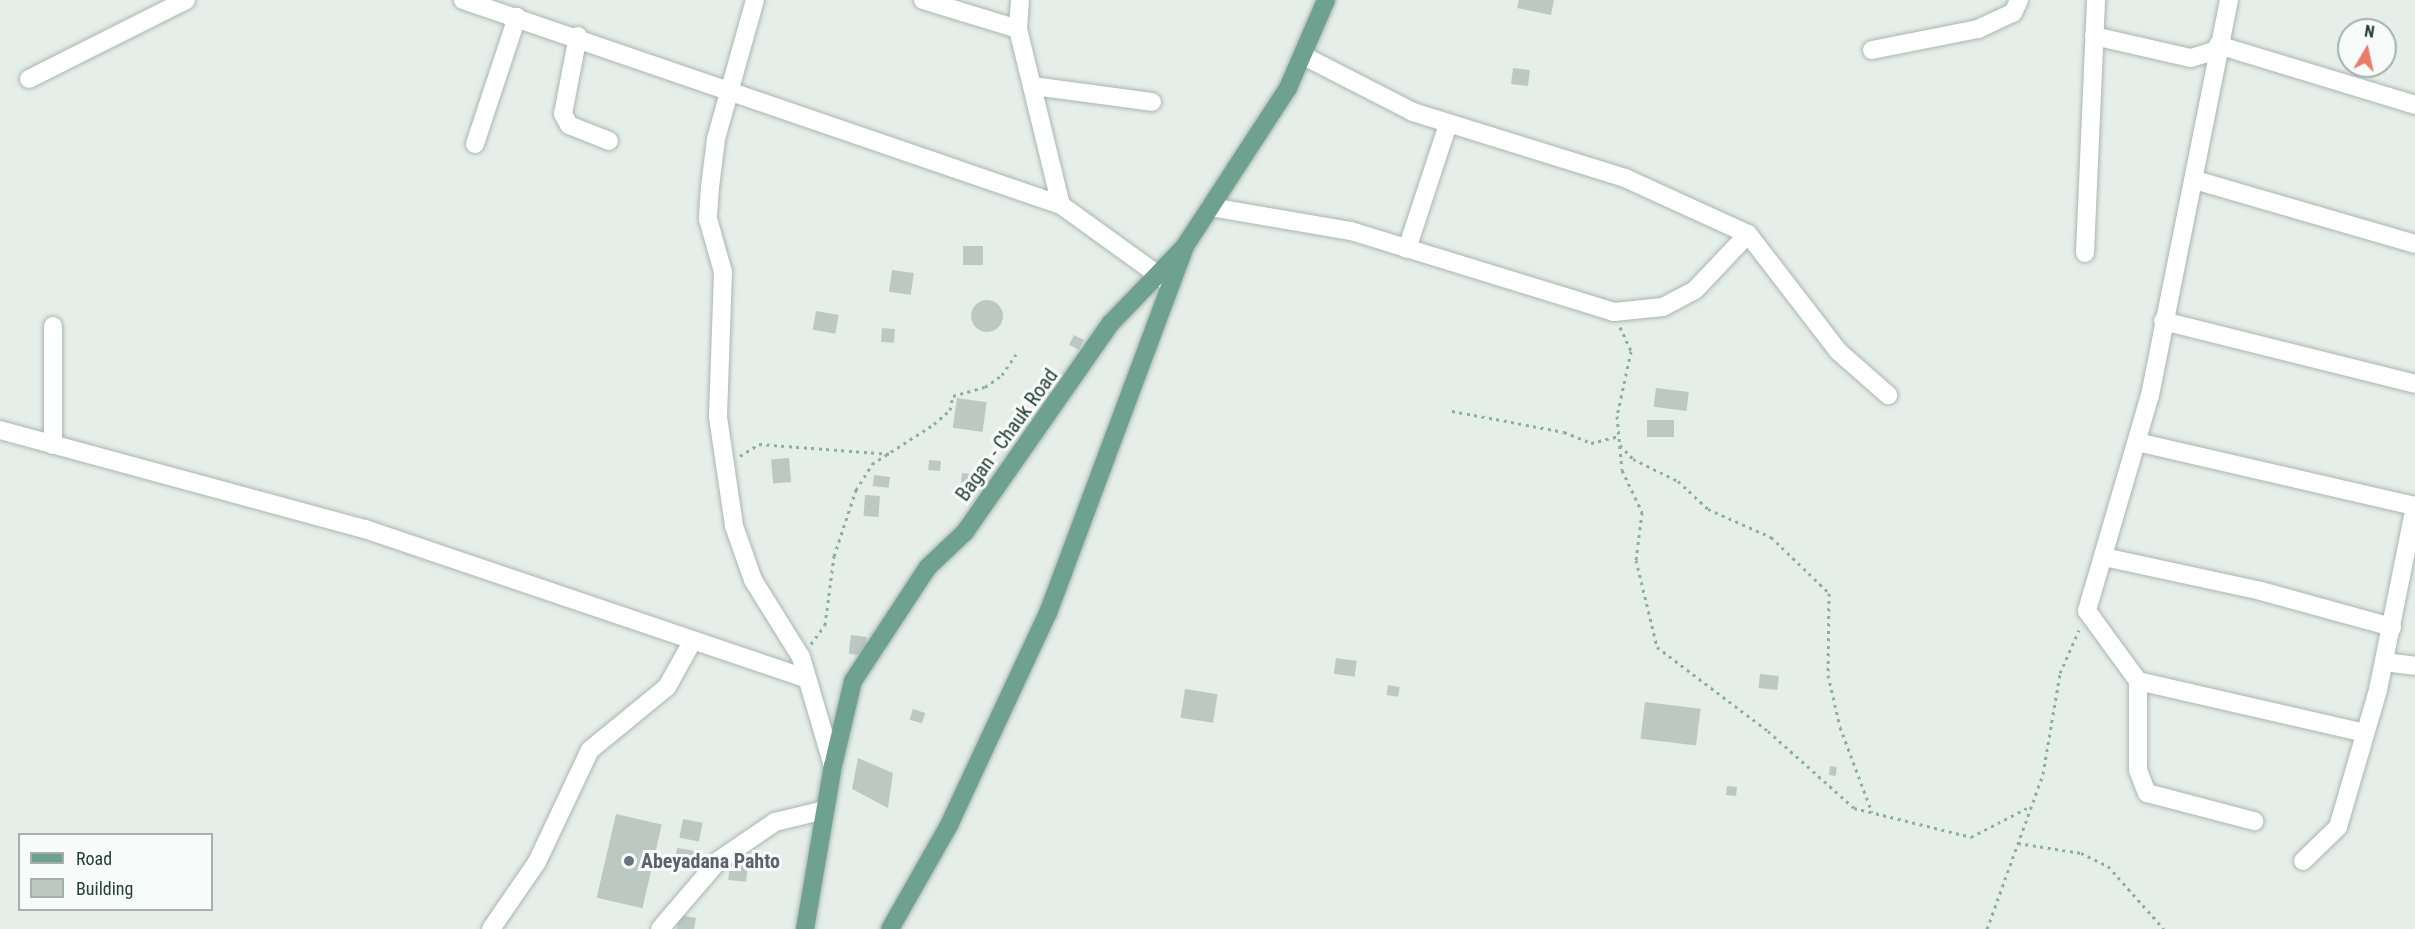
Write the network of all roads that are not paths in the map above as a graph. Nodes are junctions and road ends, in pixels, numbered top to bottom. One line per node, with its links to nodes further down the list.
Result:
1 (186, 0): 17 (street)
2 (463, 0): 10 (street)
3 (755, 0): 19 (street)
4 (923, 0): 11 (street)
5 (1020, 0): 11 (street)
6 (1326, 0): 16 (main road, Bagan - Chauk Road)
7 (2019, 0): 15 (street)
8 (2096, 0): 13 (street)
9 (2229, 0): 14 (street)
10 (517, 17): 12 (street); 24 (street)
11 (1018, 29): 18 (street)
12 (578, 36): 19 (street); 23 (street)
13 (2094, 36): 14 (street); 32 (street)
14 (2217, 48): 21 (street); 25 (street)
15 (1872, 50)
16 (1304, 56): 22 (street); 27 (main road, Bagan - Chauk Road)
17 (29, 79)
18 (1034, 86): 20 (street); 26 (street)
19 (729, 90): 26 (street); 48 (street)
20 (1152, 102)
21 (2415, 105)
22 (1448, 124): 28 (street); 31 (street)
23 (609, 141)
24 (474, 144)
25 (2195, 180): 29 (street); 35 (street)
26 (1060, 205): 33 (street)
27 (1210, 207): 30 (main road, Bagan - Chauk Road); 31 (street)
28 (1748, 234): 31 (street); 38 (street)
29 (2415, 243)
30 (1185, 246): 33 (main road, Bagan - Chauk Road); 34 (main road)
31 (1407, 249)
32 (2085, 253)
33 (1154, 273): 34 (street); 51 (main road, Bagan - Chauk Road)
34 (1174, 286): 58 (main road)
35 (2163, 321): 37 (street); 40 (street)
36 (53, 326): 41 (street)
37 (2415, 384)
38 (1888, 395)
39 (0, 430): 41 (street)
40 (2137, 442): 42 (street); 43 (street)
41 (53, 445): 45 (street)
42 (2415, 506): 44 (street)
43 (2104, 557): 44 (street); 49 (street)
44 (2392, 627): 46 (street)
45 (692, 642): 48 (street); 55 (street)
46 (2385, 662): 47 (street); 50 (street)
47 (2415, 666)
48 (804, 678): 51 (street)
49 (2138, 681): 50 (street); 53 (street)
50 (2365, 733): 54 (street)
51 (833, 765): 52 (main road, Bagan - Chauk Road)
52 (825, 810): 56 (street); 57 (main road, Bagan - Chauk Road)
53 (2254, 821)
54 (2303, 861)
55 (490, 929)
56 (660, 929)
57 (805, 929)
58 (890, 929)

